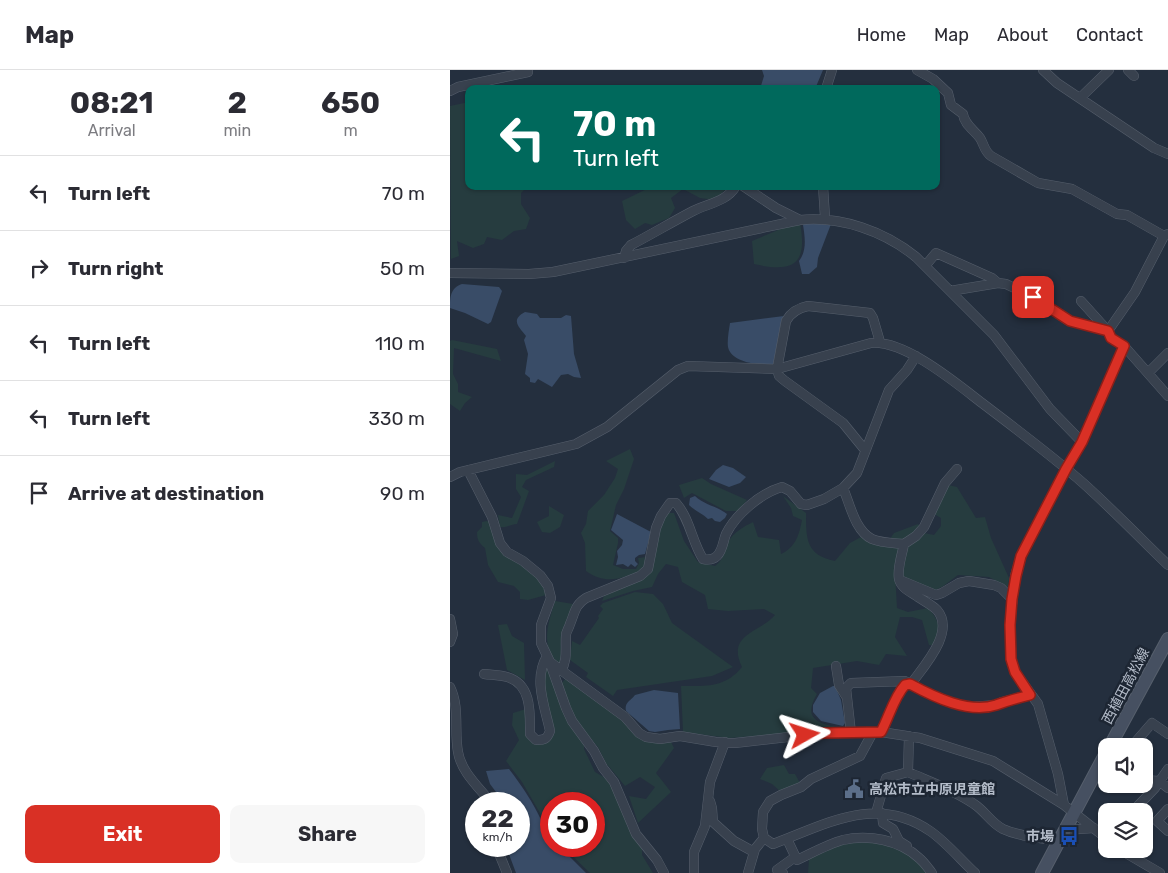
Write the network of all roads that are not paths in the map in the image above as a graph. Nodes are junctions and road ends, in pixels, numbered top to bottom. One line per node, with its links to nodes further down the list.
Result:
1 (528, 70): 6 (street)
2 (832, 70): 7 (street)
3 (917, 70): 17 (street)
4 (1043, 70): 10 (street)
5 (1109, 70): 10 (street)
6 (467, 85)
7 (827, 85)
8 (465, 86): 9 (street)
9 (450, 91)
10 (1080, 98): 11 (street)
11 (1168, 154)
12 (733, 190): 18 (street)
13 (749, 190): 16 (street)
14 (823, 190): 15 (street)
15 (826, 216)
16 (800, 220): 18 (street); 19 (street)
17 (1166, 235): 24 (street)
18 (624, 258): 20 (street)
19 (925, 266): 21 (street); 22 (street)
20 (450, 274)
21 (998, 283): 22 (street); 24 (street)
22 (950, 292): 32 (street)
23 (1082, 302): 24 (street)
24 (1108, 331): 26 (street)
25 (880, 342): 28 (street); 29 (street); 29 (street)
26 (1124, 346): 30 (street); 32 (street)
27 (1168, 353): 30 (street)
28 (916, 356): 33 (street); 35 (street)
29 (777, 369): 33 (street); 36 (street)
30 (1148, 373): 31 (street)
31 (1168, 396)
32 (1082, 442): 35 (street)
33 (865, 450): 38 (street)
34 (957, 469): 39 (street)
35 (1066, 469): 40 (street); 42 (street)
36 (468, 470): 37 (street); 46 (street)
37 (450, 477)
38 (843, 488): 39 (street); 48 (street)
39 (904, 544): 41 (street)
40 (1168, 565)
41 (899, 580): 42 (street); 50 (street)
42 (1012, 599): 52 (street)
43 (450, 619): 45 (street)
44 (1168, 639): 58 (main road, 西植田高松線)
45 (450, 642)
46 (548, 659): 48 (street); 49 (street); 87 (street)
47 (836, 666): 53 (street)
48 (560, 670): 61 (street)
49 (484, 674)
50 (910, 684): 52 (street); 53 (street); 54 (street)
51 (450, 687): 68 (street)
52 (1030, 695): 71 (street)
53 (846, 696): 55 (street)
54 (877, 732): 55 (street); 57 (street); 78 (street)
55 (851, 733): 61 (street)
56 (1168, 735): 59 (street); 60 (street)
57 (909, 736): 64 (street); 71 (street)
58 (1115, 738)
59 (1139, 738)
60 (1168, 741)
61 (725, 742): 69 (street)
62 (1098, 766): 71 (main road, 西植田高松線)
63 (1168, 769): 66 (street)
64 (908, 772): 73 (street); 77 (street)
65 (1153, 781): 66 (street)
66 (1158, 781): 67 (street); 70 (street)
67 (1168, 788)
68 (482, 792)
69 (708, 796): 81 (street); 88 (street)
70 (1141, 803)
71 (1069, 809): 74 (street); 77 (main road, 西植田高松線)
72 (1168, 809): 76 (street)
73 (879, 813): 79 (street); 80 (street); 92 (street)
74 (1094, 828): 75 (street); 77 (street)
75 (1098, 831)
76 (1168, 832)
77 (1063, 836): 93 (main road, 西植田高松線)
78 (764, 838): 79 (street); 81 (street)
79 (787, 839): 83 (street)
80 (910, 850): 83 (street); 91 (street)
81 (754, 852): 89 (street)
82 (500, 857): 86 (street)
83 (796, 857): 90 (street)
84 (1133, 858): 85 (street)
85 (1156, 872)
86 (507, 873)
87 (664, 873)
88 (694, 873)
89 (748, 873)
90 (783, 873)
91 (932, 873)
92 (975, 873)
93 (1042, 873)

